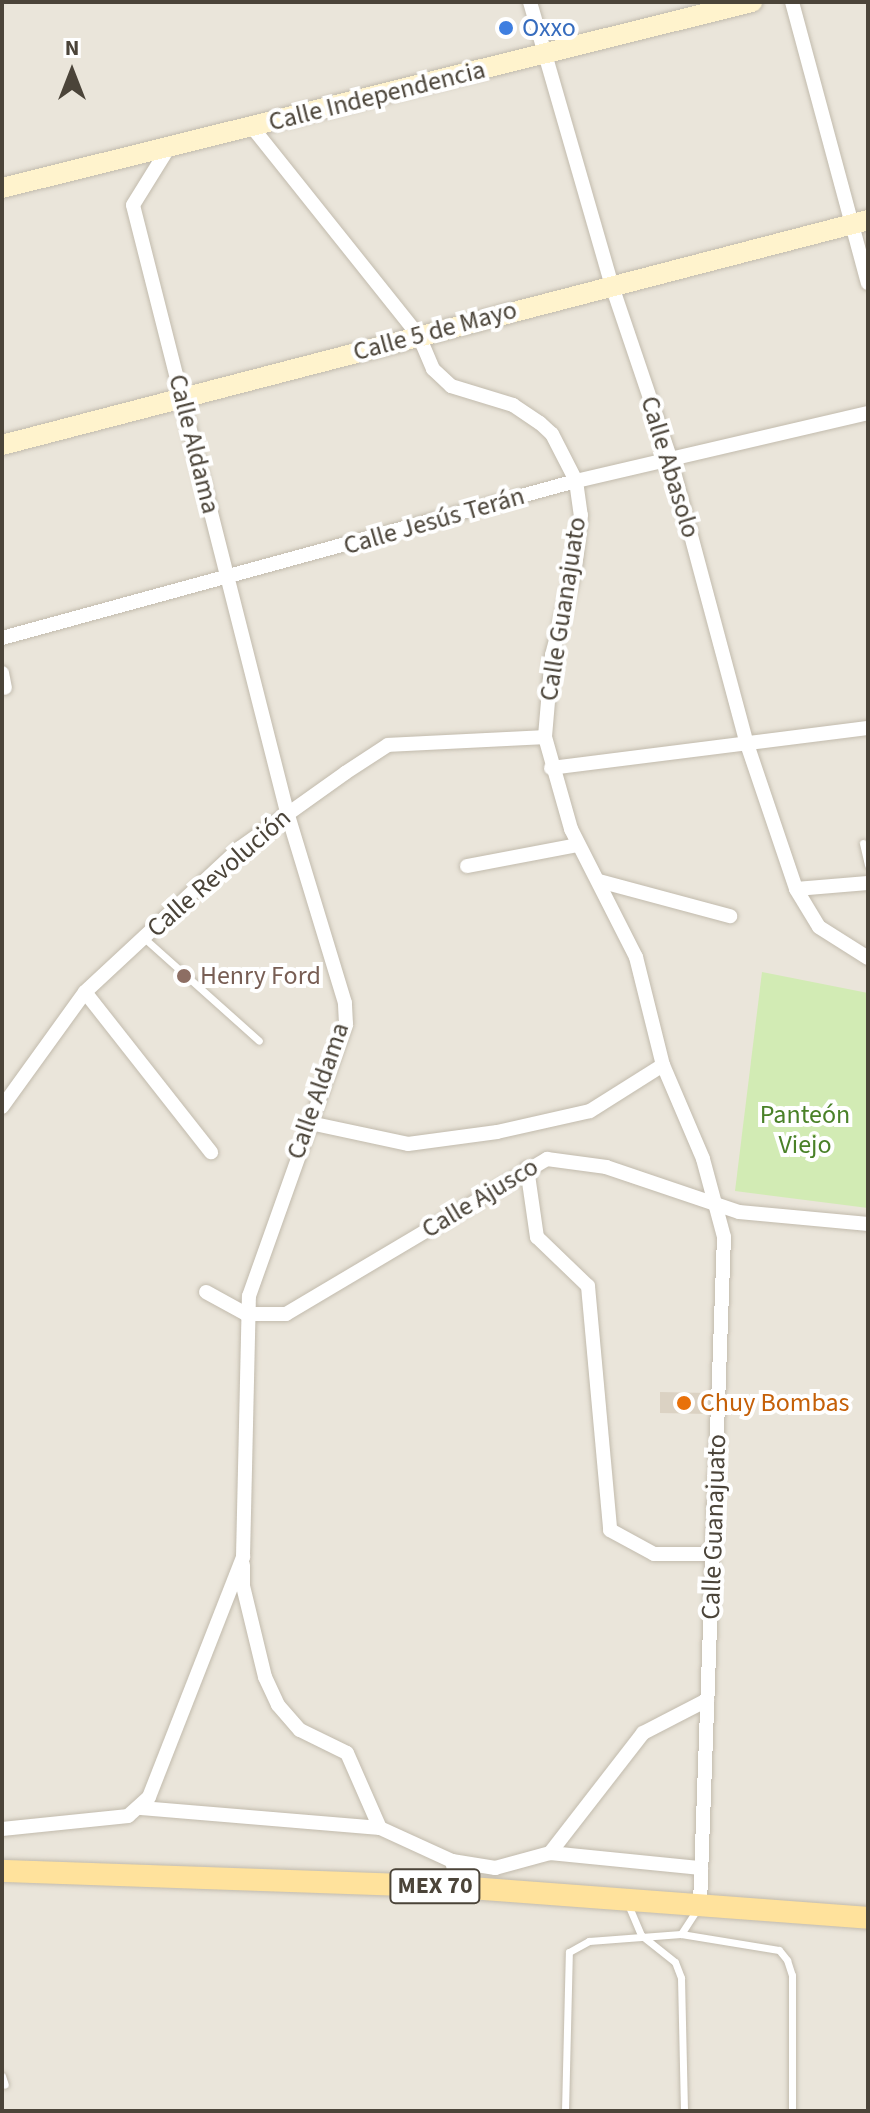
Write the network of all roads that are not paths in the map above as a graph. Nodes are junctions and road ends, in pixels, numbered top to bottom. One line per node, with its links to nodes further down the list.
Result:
1 (530, 2): 4 (street, Calle Abasolo)
2 (752, 2): 4 (main road, Calle Independencia)
3 (792, 2): 8 (street)
4 (545, 55): 5 (main road, Calle Independencia); 9 (street, Calle Abasolo)
5 (252, 127): 6 (main road, Calle Independencia); 11 (street, Calle Guanajuato)
6 (169, 147): 7 (main road, Calle Independencia); 12 (street, Calle Aldama)
7 (2, 188)
8 (859, 222): 9 (main road, Calle 5 de Mayo); 10 (street)
9 (611, 283): 11 (main road, Calle 5 de Mayo); 15 (street, Calle Abasolo)
10 (868, 283)
11 (419, 336): 12 (main road, Calle 5 de Mayo); 16 (street, Calle Guanajuato)
12 (182, 398): 14 (main road, Calle 5 de Mayo); 17 (street, Calle Aldama)
13 (868, 413): 15 (street, Calle Jesús Terán)
14 (2, 445)
15 (670, 457): 16 (street, Calle Jesús Terán); 21 (street, Calle Abasolo)
16 (576, 481): 17 (street, Calle Jesús Terán); 20 (street, Calle Guanajuato)
17 (229, 579): 18 (street, Calle Jesús Terán); 23 (street, Calle Aldama)
18 (2, 638)
19 (868, 728): 21 (street)
20 (545, 737): 22 (street, Calle Guanajuato); 23 (street, Calle Revolución)
21 (746, 741): 22 (street); 30 (street, Calle Abasolo)
22 (551, 768): 25 (street, Calle Guanajuato)
23 (287, 812): 32 (street, Calle Revolución); 38 (street, Calle Aldama)
24 (863, 843): 26 (lane)
25 (578, 845): 27 (street); 28 (street, Calle Guanajuato)
26 (868, 864)
27 (467, 866)
28 (599, 881): 31 (street); 36 (street, Calle Guanajuato)
29 (868, 883): 30 (street)
30 (796, 889): 33 (street, Calle Abasolo)
31 (730, 916)
32 (144, 938): 34 (street, Calle Revolución); 35 (lane)
33 (868, 958)
34 (85, 992): 37 (street, Calle Revolución); 39 (street)
35 (259, 1041)
36 (663, 1065): 38 (street); 41 (street, Calle Guanajuato)
37 (2, 1107)
38 (310, 1123): 44 (street, Calle Aldama)
39 (211, 1152)
40 (527, 1168): 41 (street, Calle Ajusco); 44 (street, Calle Ajusco); 45 (street)
41 (718, 1204): 42 (street, Calle Ajusco); 45 (street, Calle Guanajuato)
42 (868, 1224)
43 (206, 1292): 44 (street)
44 (246, 1314): 46 (street, Calle Aldama)
45 (713, 1554): 47 (street, Calle Guanajuato)
46 (243, 1557): 48 (street, Calle Aldama); 49 (street)
47 (707, 1700): 51 (street); 53 (street, Calle Guanajuato)
48 (141, 1808): 49 (street); 50 (street)
49 (380, 1828): 52 (street)
50 (2, 1829)
51 (550, 1853): 52 (street); 53 (street)
52 (452, 1861): 55 (street)
53 (701, 1868): 57 (street, Calle Guanajuato)
54 (2, 1871): 55 (main road, MEX 70)
55 (458, 1887): 56 (main road, MEX 70)
56 (626, 1900): 57 (main road, MEX 70); 60 (lane)
57 (700, 1905): 58 (main road, MEX 70); 59 (lane)
58 (868, 1918)
59 (681, 1934): 60 (lane); 63 (lane)
60 (641, 1935): 61 (lane); 62 (lane)
61 (565, 2111)
62 (684, 2111)
63 (792, 2111)

